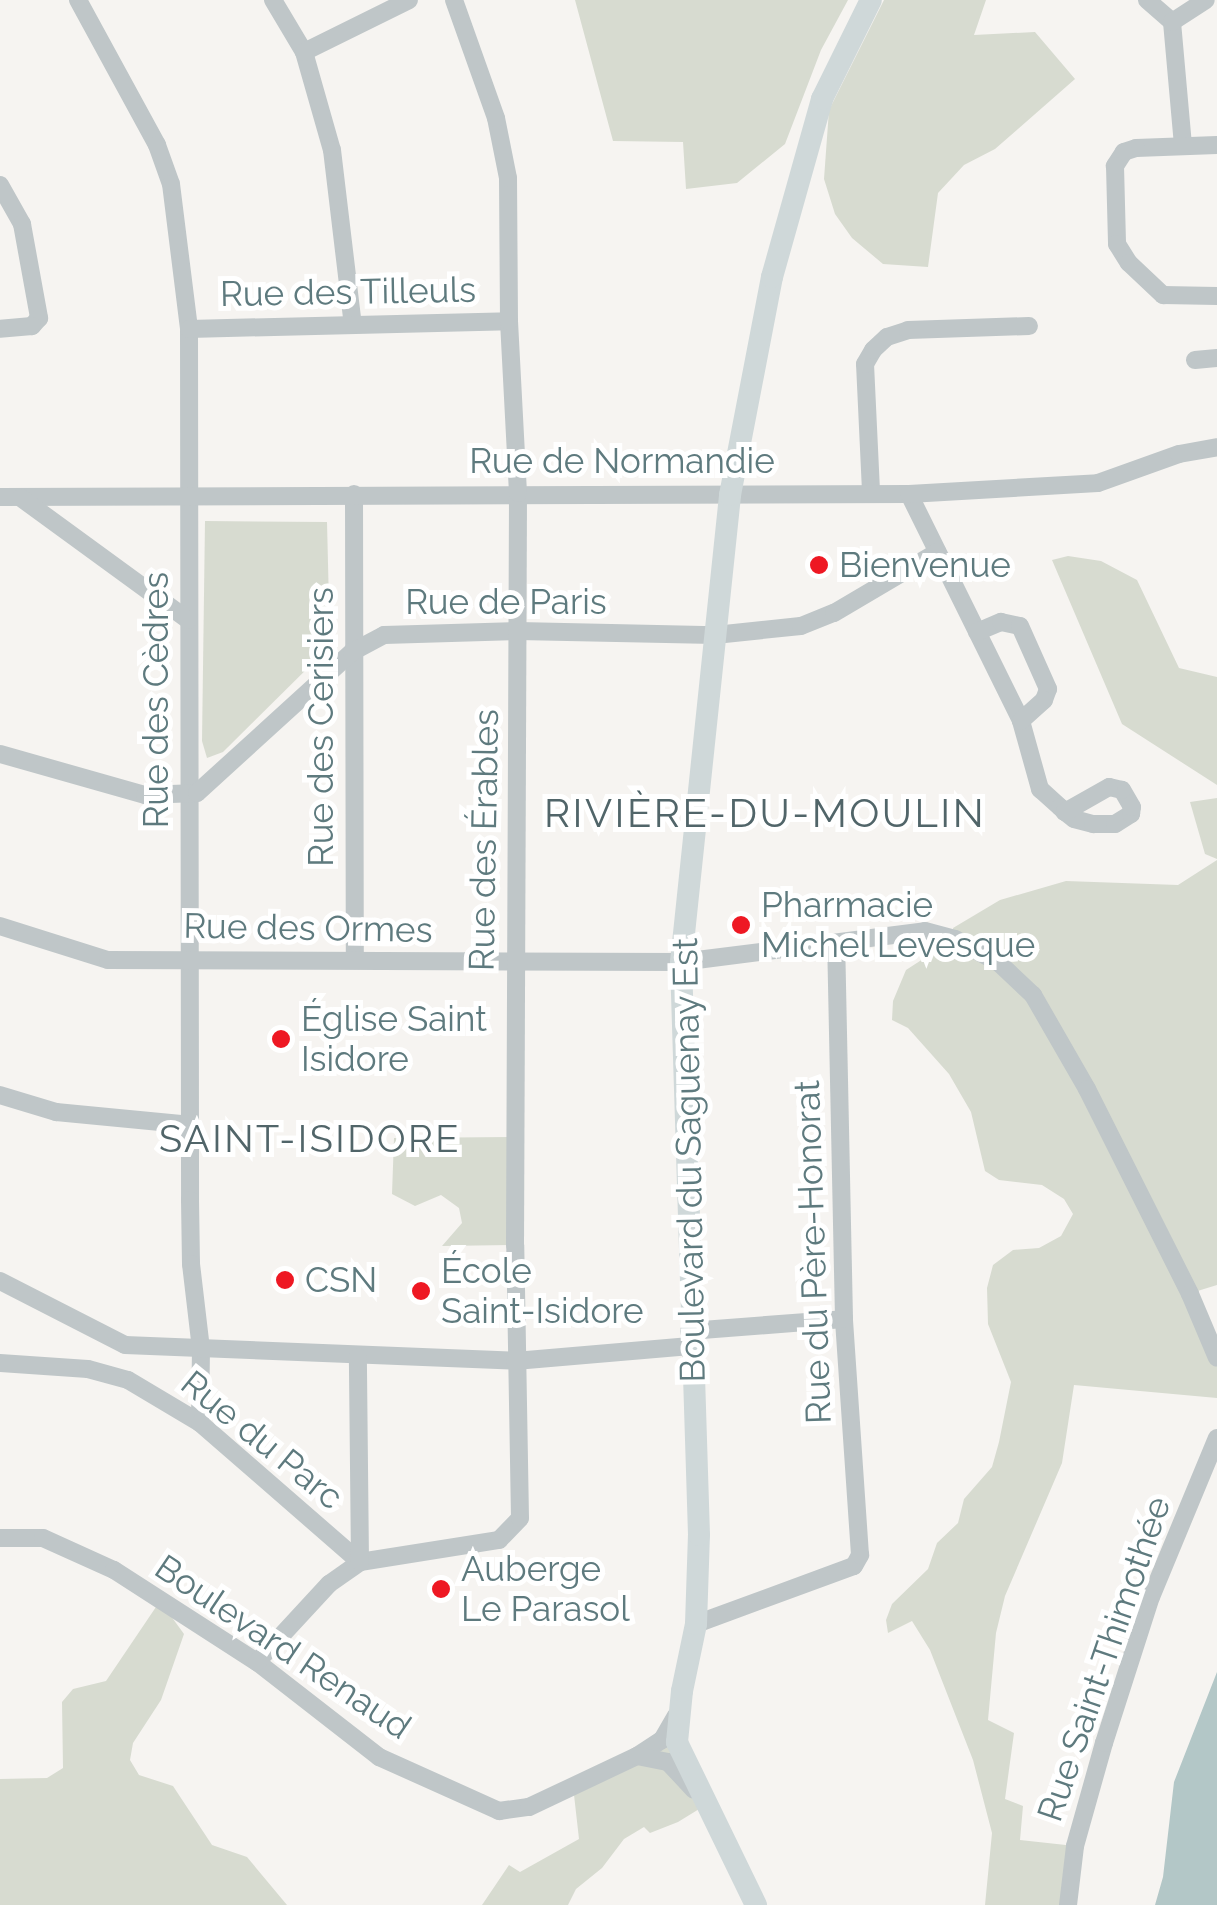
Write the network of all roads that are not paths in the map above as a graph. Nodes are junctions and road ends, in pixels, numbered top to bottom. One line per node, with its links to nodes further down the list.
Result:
1 (78, 0): 18 (street, Rue des Cèdres)
2 (274, 0): 9 (street)
3 (409, 0): 9 (street)
4 (454, 0): 14 (street, Rue des Érables)
5 (871, 0): 27 (main road, Boulevard du Saguenay Est)
6 (1147, 0): 8 (street)
7 (1206, 0): 8 (street)
8 (1172, 22): 11 (street)
9 (304, 52): 15 (street)
10 (1217, 145): 11 (street)
11 (1182, 146): 13 (street)
12 (0, 185): 17 (street)
13 (1217, 296)
14 (509, 321): 15 (street, Rue des Tilleuls); 23 (street, Rue des Érables)
15 (353, 325): 18 (street, Rue des Tilleuls)
16 (1029, 326): 22 (street)
17 (0, 328)
18 (189, 329): 26 (street, Rue des Cèdres)
19 (1217, 358): 20 (street)
20 (1194, 360)
21 (1217, 447): 25 (street, Rue de Normandie)
22 (872, 491): 25 (street, Rue de Normandie); 27 (street, Rue de Normandie)
23 (518, 493): 24 (street, Rue de Normandie); 27 (street, Rue de Normandie); 32 (street, Rue des Érables)
24 (354, 494): 26 (street, Rue de Normandie); 35 (street, Rue des Cerisiers)
25 (908, 494): 30 (street)
26 (189, 496): 29 (street, Rue de Normandie); 31 (street, Rue des Cèdres)
27 (730, 496): 34 (main road, Boulevard du Saguenay Est)
28 (0, 497): 29 (street, Rue de Normandie)
29 (21, 497): 31 (street)
30 (937, 552): 33 (street); 34 (street, Rue de Paris)
31 (188, 620): 38 (street, Rue des Cèdres)
32 (518, 632): 34 (street, Rue de Paris); 35 (street, Rue de Paris); 45 (street, Rue des Érables)
33 (977, 632): 36 (street); 36 (street)
34 (715, 635): 44 (main road, Boulevard du Saguenay Est)
35 (352, 652): 38 (street, Rue de Paris); 43 (street, Rue des Cerisiers)
36 (1021, 721): 39 (street)
37 (0, 754): 38 (street)
38 (188, 794): 42 (street, Rue des Cèdres)
39 (1065, 812)
40 (0, 926): 42 (street, Rue des Ormes)
41 (836, 945): 44 (street); 49 (street, Rue du Père-Honorat); 53 (street)
42 (192, 959): 43 (street, Rue des Ormes); 47 (street, Rue des Cèdres)
43 (355, 959): 45 (street, Rue des Ormes)
44 (680, 962): 45 (street, Rue des Ormes); 50 (main road, Boulevard du Saguenay Est)
45 (515, 963): 54 (street, Rue des Érables)
46 (0, 1094): 47 (street)
47 (191, 1125): 51 (street, Rue des Cèdres)
48 (0, 1280): 51 (street)
49 (844, 1319): 50 (street); 60 (street, Rue du Père-Honorat)
50 (689, 1338): 54 (street); 60 (main road, Boulevard du Saguenay Est)
51 (201, 1349): 52 (street); 56 (street, Rue des Cèdres)
52 (358, 1357): 54 (street); 59 (street)
53 (1217, 1358)
54 (515, 1361): 59 (street, Rue des Érables)
55 (0, 1363): 56 (street, Rue du Parc)
56 (200, 1423): 59 (street, Rue du Parc)
57 (1217, 1438): 66 (street, Rue Saint-Thimothée)
58 (0, 1538): 61 (street, Boulevard Renaud)
59 (360, 1562): 61 (street)
60 (696, 1624): 62 (main road, Boulevard du Saguenay Est)
61 (258, 1662): 63 (street, Boulevard Renaud)
62 (682, 1691): 63 (street, Boulevard Renaud); 64 (main road, Boulevard du Saguenay Est)
63 (637, 1756): 64 (street)
64 (704, 1806): 65 (main road, Boulevard du Saguenay Est)
65 (756, 1905)
66 (1068, 1905)

